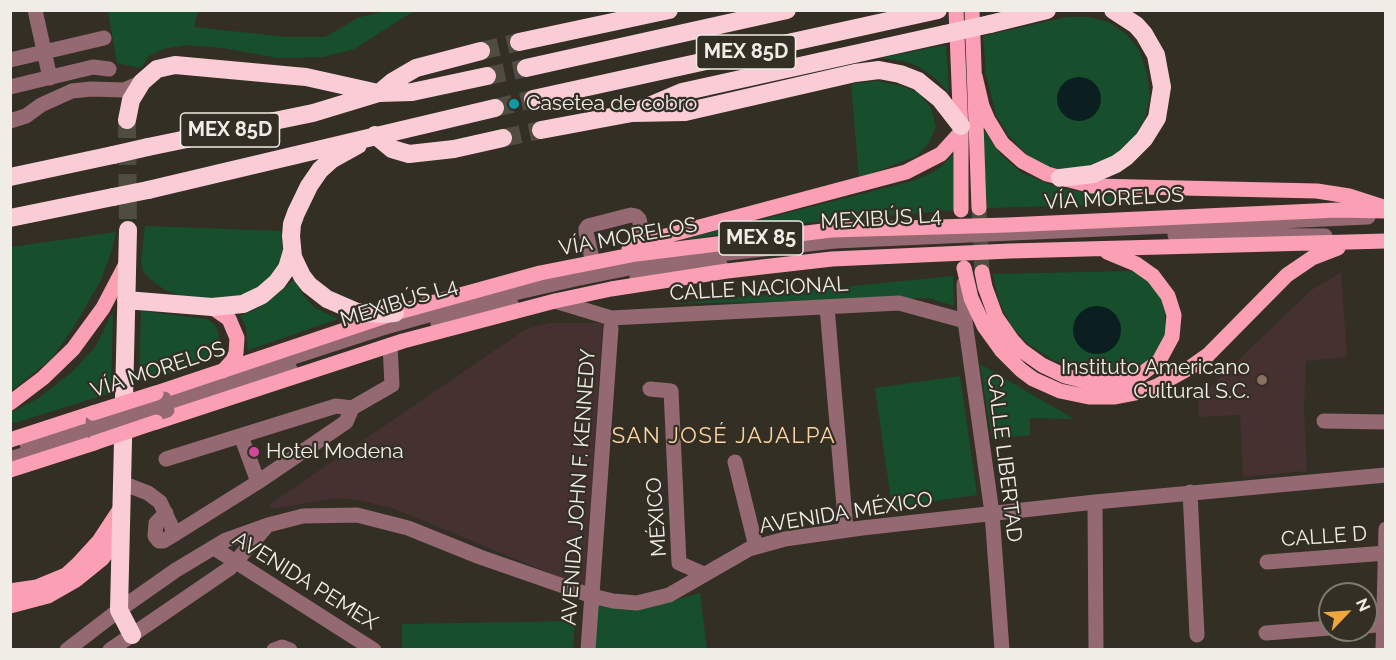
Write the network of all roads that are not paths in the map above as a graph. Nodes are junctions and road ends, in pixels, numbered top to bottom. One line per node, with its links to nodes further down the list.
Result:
1 (35, 10): 13 (street)
2 (669, 10): 9 (highway)
3 (787, 10): 15 (highway, MEX 85D)
4 (938, 10): 23 (highway, MEX 85D)
5 (956, 10): 28 (main road)
6 (972, 10): 17 (main road)
7 (1047, 10): 25 (highway, bridge)
8 (1113, 10): 33 (highway)
9 (647, 13): 11 (highway)
10 (104, 38): 13 (street)
11 (519, 42)
12 (481, 51): 22 (highway)
13 (44, 53): 14 (street); 19 (street)
14 (10, 60)
15 (526, 68)
16 (110, 69): 19 (street)
17 (975, 75): 33 (main road); 34 (main road)
18 (487, 76): 22 (highway, MEX 85D)
19 (50, 78): 21 (street)
20 (142, 81): 22 (highway); 26 (highway); 27 (street)
21 (10, 87)
22 (379, 93): 32 (highway, MEX 85D, bridge)
23 (533, 99)
24 (495, 108): 30 (highway, MEX 85D)
25 (632, 113): 28 (highway); 29 (highway)
26 (127, 120)
27 (10, 122)
28 (961, 129): 35 (main road); 43 (main road)
29 (541, 130)
30 (375, 135): 31 (highway); 38 (highway, MEX 85D, bridge); 45 (highway)
31 (503, 138)
32 (10, 177)
33 (1060, 178): 36 (main road)
34 (979, 208)
35 (961, 210)
36 (1386, 210): 46 (main road, VÍA MORELOS / MEX 85)
37 (1386, 216): 60 (street, MEXIBÚS L4)
38 (10, 218)
39 (128, 230): 47 (highway)
40 (1386, 236): 60 (street, MEXIBÚS L4)
41 (1386, 241): 42 (main road, VÍA MORELOS / MEX 85)
42 (1355, 242): 44 (main road, VÍA MORELOS / MEX 85); 48 (main road)
43 (645, 243): 46 (main road); 46 (street)
44 (1089, 249): 49 (main road); 51 (main road, VÍA MORELOS / MEX 85)
45 (292, 251): 52 (highway); 54 (highway)
46 (599, 261): 54 (main road, VÍA MORELOS / MEX 85)
47 (126, 264): 50 (highway); 61 (main road)
48 (964, 270): 55 (street, CALLE LIBERTAD)
49 (982, 272)
50 (126, 300): 52 (highway); 76 (highway)
51 (555, 301): 53 (street, CALLE NACIONAL); 57 (main road, VÍA MORELOS / MEX 85)
52 (212, 307): 58 (main road)
53 (827, 307): 55 (street, CALLE NACIONAL); 81 (street)
54 (395, 313): 58 (main road, VÍA MORELOS / MEX 85)
55 (965, 321): 78 (street, CALLE LIBERTAD)
56 (611, 328): 90 (street, AVENIDA JOHN F. KENNEDY)
57 (390, 345): 62 (street); 65 (main road, VÍA MORELOS / MEX 85, bridge)
58 (223, 371): 60 (main road, VÍA MORELOS / MEX 85)
59 (650, 389): 88 (street, MÉXICO)
60 (163, 401): 65 (main road, VÍA MORELOS / MEX 85, bridge)
61 (10, 403)
62 (352, 408): 66 (street); 74 (street)
63 (1324, 421): 64 (street)
64 (1386, 422)
65 (93, 428): 67 (main road, VÍA MORELOS / MEX 85); 68 (street); 69 (street); 72 (main road, VÍA MORELOS / MEX 85)
66 (241, 436): 70 (street); 74 (street)
67 (10, 440)
68 (10, 449)
69 (10, 459)
70 (166, 459)
71 (735, 462): 83 (street)
72 (10, 470)
73 (1386, 475): 75 (street, AVENIDA MÉXICO)
74 (258, 482): 76 (street)
75 (1190, 492): 77 (street, AVENIDA MÉXICO); 97 (street)
76 (122, 496): 82 (highway); 89 (main road)
77 (1095, 502): 78 (street, AVENIDA MÉXICO); 106 (street)
78 (992, 513): 81 (street, AVENIDA MÉXICO); 105 (street, CALLE LIBERTAD)
79 (268, 525): 84 (street, AVENIDA MÉXICO); 86 (street); 90 (street, AVENIDA MÉXICO)
80 (1386, 529): 85 (street)
81 (846, 530): 83 (street, AVENIDA MÉXICO)
82 (120, 536): 91 (main road); 92 (highway)
83 (756, 547): 88 (street, AVENIDA MÉXICO)
84 (214, 548): 86 (street, AVENIDA PEMEX); 92 (street, AVENIDA MÉXICO)
85 (1385, 553): 87 (street, CALLE D); 93 (street)
86 (236, 561): 96 (street); 103 (street, AVENIDA PEMEX)
87 (1267, 562)
88 (704, 574): 90 (street, AVENIDA MÉXICO)
89 (10, 591)
90 (592, 596): 104 (street, AVENIDA JOHN F. KENNEDY)
91 (10, 606)
92 (118, 610): 96 (highway); 99 (street, AVENIDA MÉXICO)
93 (1384, 624): 98 (street)
94 (1318, 629): 95 (street)
95 (1266, 633)
96 (132, 635): 100 (street)
97 (1197, 635)
98 (1383, 649)
99 (68, 650)
100 (110, 650)
101 (274, 650): 102 (street)
102 (290, 650)
103 (374, 650)
104 (588, 650)
105 (1002, 650)
106 (1096, 650)

